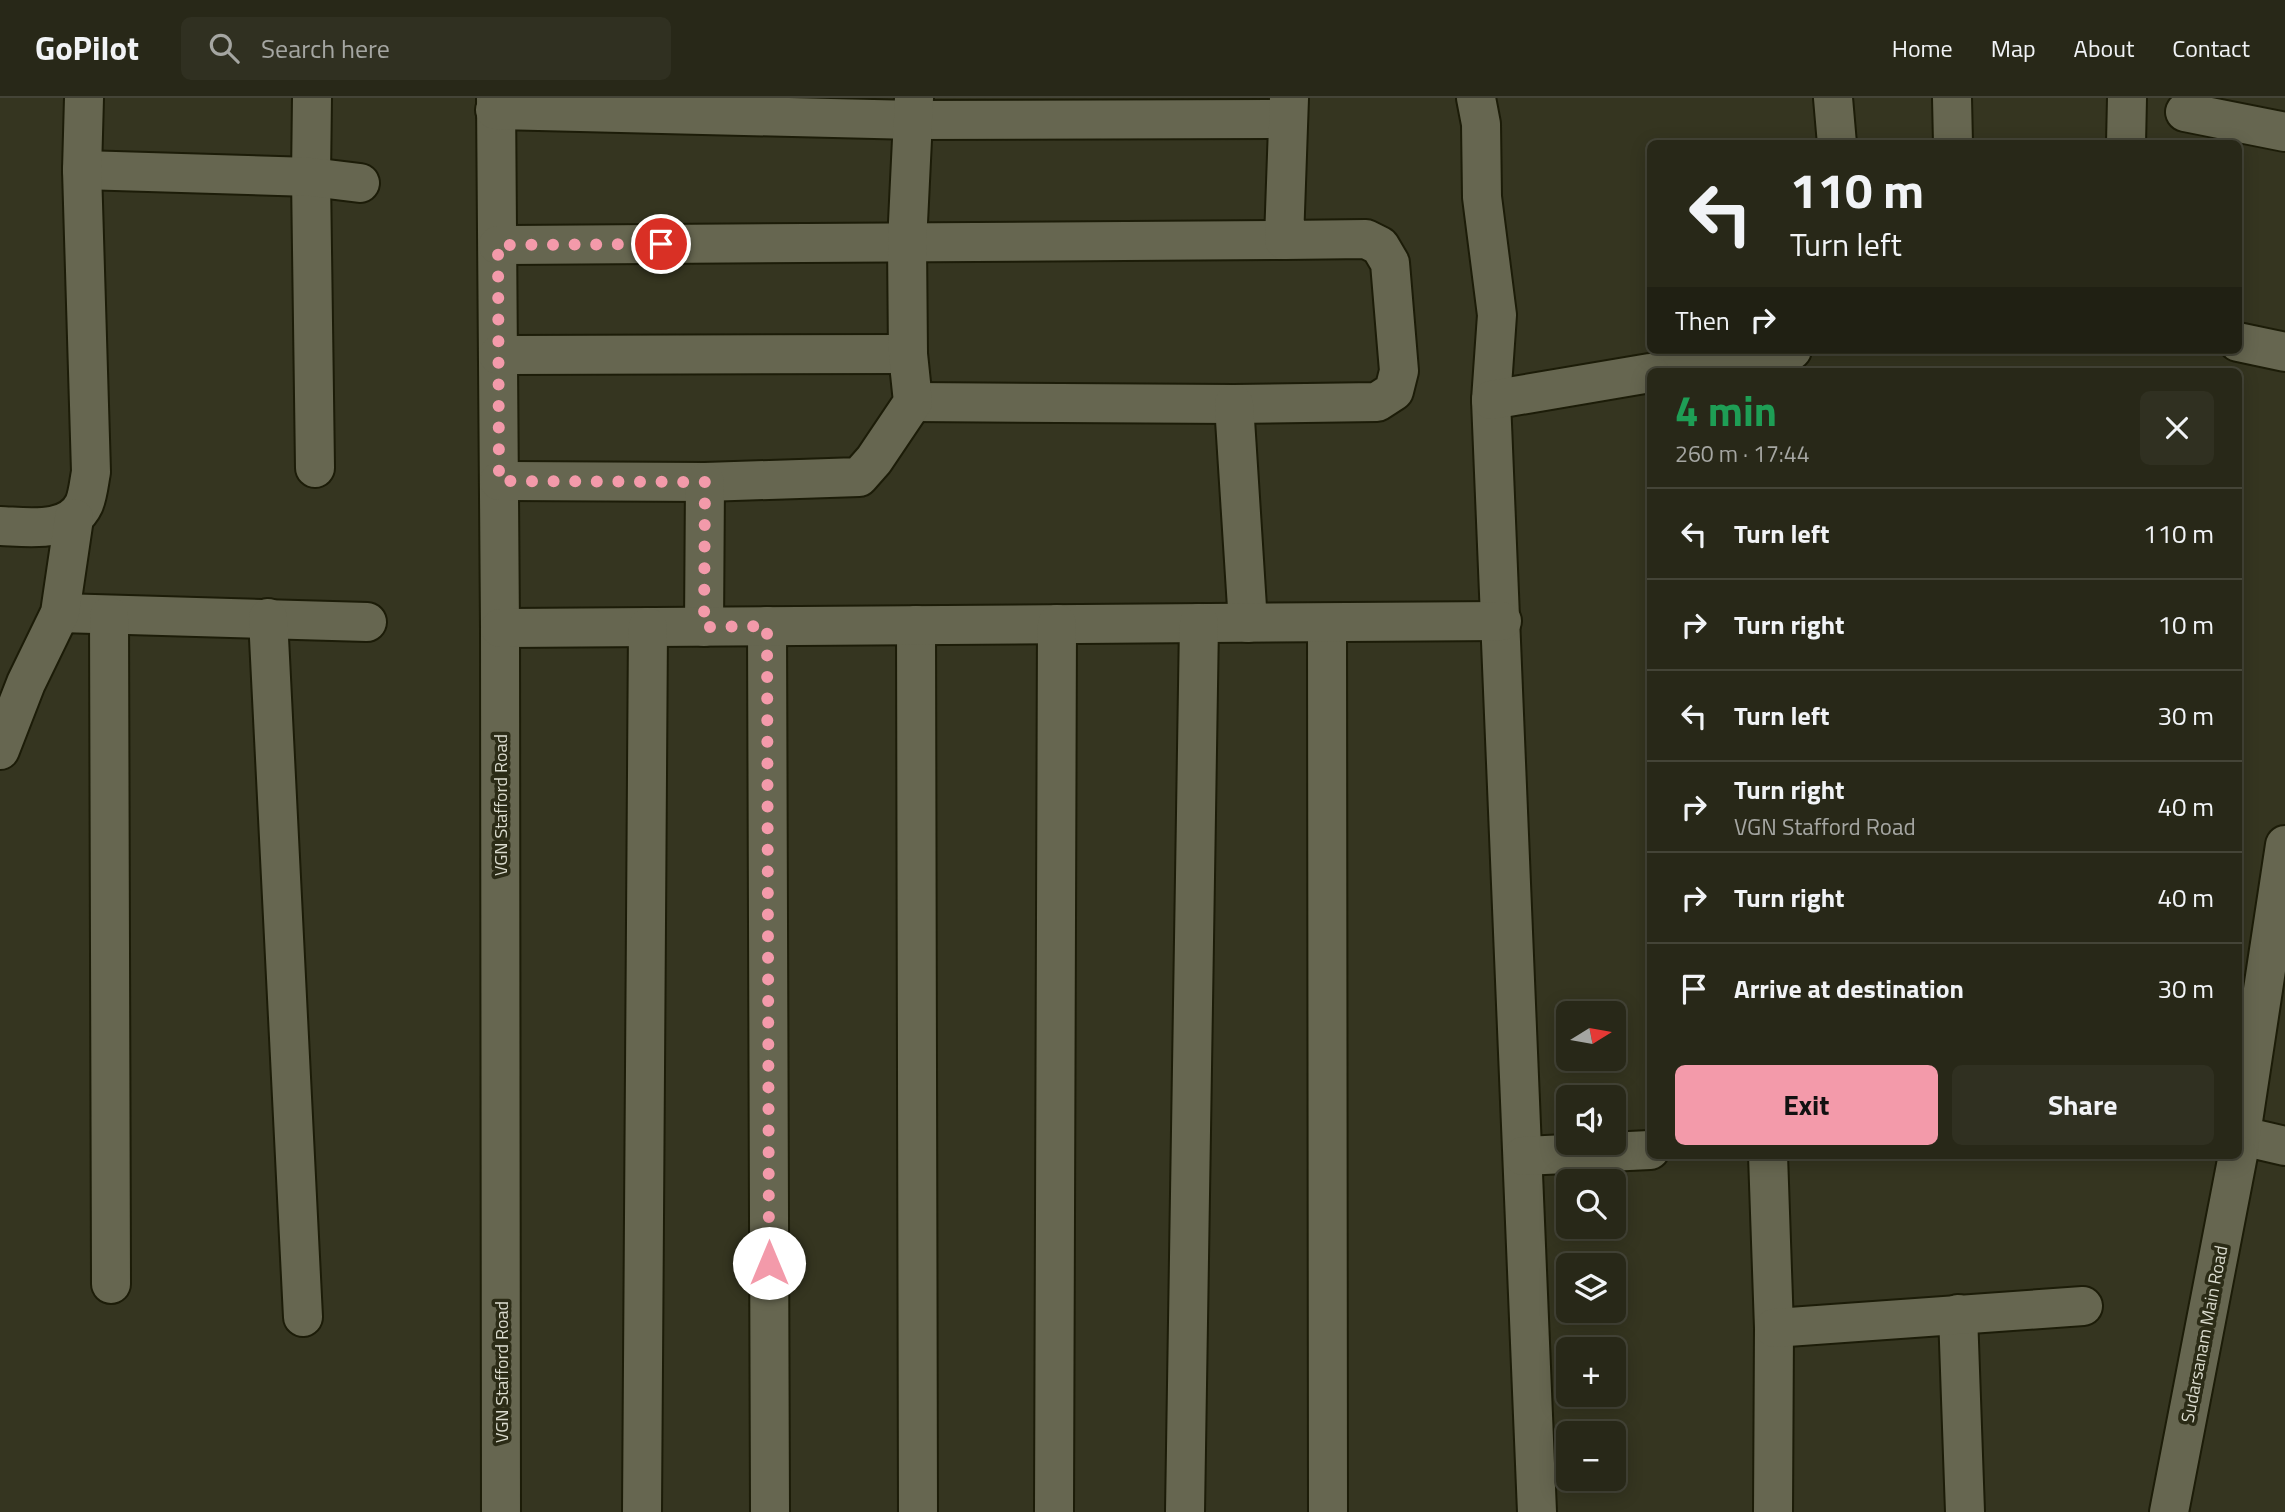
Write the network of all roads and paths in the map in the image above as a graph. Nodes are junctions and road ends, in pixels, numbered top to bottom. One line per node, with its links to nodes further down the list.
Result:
1 (84, 98): 15 (street)
2 (312, 98): 16 (street)
3 (1476, 98): 28 (street)
4 (1833, 98): 12 (street)
5 (1952, 98): 13 (street)
6 (2127, 98): 14 (street)
7 (496, 104): 8 (street); 20 (street, VGN Stafford Road)
8 (914, 109): 9 (street); 19 (street)
9 (1288, 109): 18 (street)
10 (2185, 112): 11 (street)
11 (2285, 132)
12 (1838, 140)
13 (1953, 140)
14 (2126, 140)
15 (82, 170): 16 (street); 34 (street)
16 (311, 177): 17 (street); 31 (street)
17 (360, 183)
18 (1284, 240): 19 (street); 30 (street)
19 (907, 243): 20 (street); 23 (street)
20 (498, 245): 25 (street, VGN Stafford Road)
21 (2242, 343): 22 (street)
22 (2285, 352)
23 (908, 354): 25 (street); 29 (street)
24 (1768, 354): 26 (street)
25 (498, 355): 32 (street, VGN Stafford Road)
26 (1683, 368)
27 (1647, 374): 28 (street)
28 (1491, 400): 39 (street)
29 (913, 402): 30 (street); 33 (street)
30 (1234, 404): 42 (street)
31 (316, 468)
32 (499, 481): 33 (street); 49 (street, VGN Stafford Road)
33 (705, 482): 48 (street)
34 (74, 518): 35 (street); 36 (street)
35 (0, 526)
36 (60, 613): 37 (street); 50 (street)
37 (109, 615): 38 (street); 59 (street)
38 (268, 618): 40 (street); 62 (street)
39 (1502, 621): 43 (street); 56 (street)
40 (367, 622)
41 (1199, 623): 42 (street); 44 (street); 69 (street)
42 (1248, 623): 43 (street)
43 (1327, 623): 70 (street)
44 (1057, 624): 45 (street); 68 (street)
45 (916, 625): 46 (street); 67 (street)
46 (767, 626): 48 (street); 66 (street)
47 (648, 627): 48 (street); 49 (street); 65 (street)
48 (704, 627)
49 (500, 628): 64 (street, VGN Stafford Road)
50 (0, 750)
51 (2285, 845): 52 (street, Sudarsanam Main Road)
52 (2242, 1128)
53 (2285, 1146): 54 (street)
54 (2242, 1148)
55 (1647, 1150): 56 (street)
56 (1523, 1156): 71 (street)
57 (1768, 1159): 63 (street)
58 (2237, 1159): 74 (street, Sudarsanam Main Road)
59 (111, 1284)
60 (2083, 1306): 61 (street)
61 (1958, 1314): 63 (street); 73 (street)
62 (303, 1317)
63 (1774, 1328): 72 (street)
64 (501, 1512)
65 (642, 1512)
66 (770, 1512)
67 (918, 1512)
68 (1054, 1512)
69 (1185, 1512)
70 (1328, 1512)
71 (1537, 1512)
72 (1773, 1512)
73 (1965, 1512)
74 (2169, 1512)

